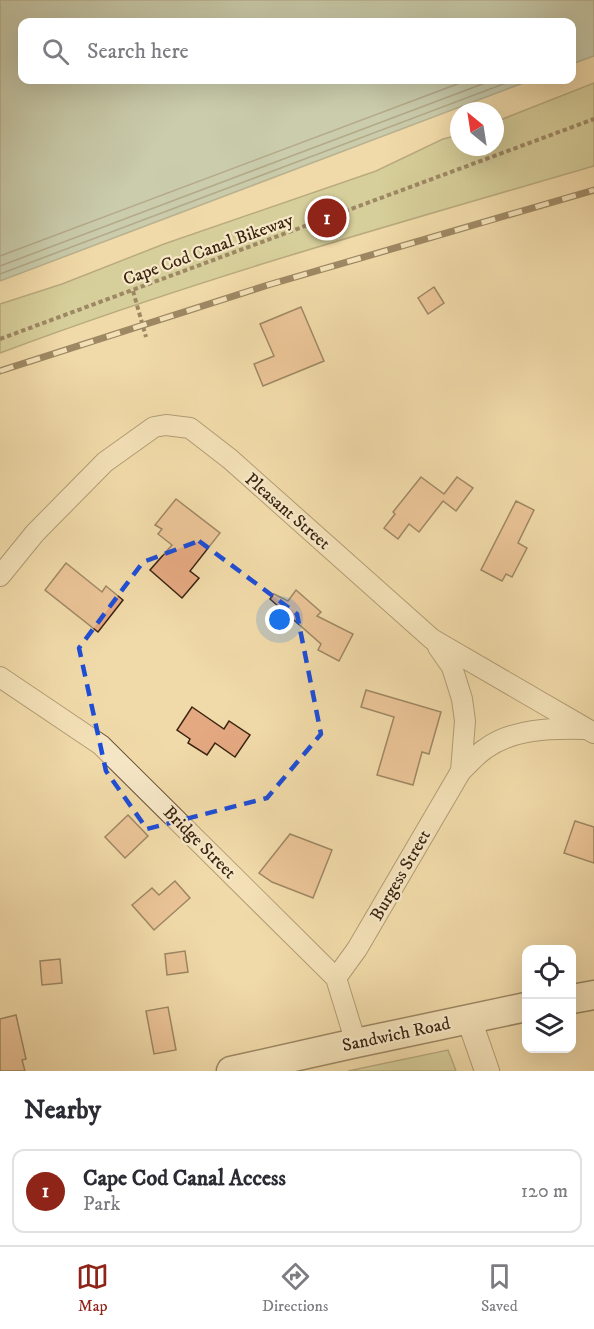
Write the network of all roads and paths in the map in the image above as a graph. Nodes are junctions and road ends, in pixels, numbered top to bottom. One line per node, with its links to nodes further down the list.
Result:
1 (594, 119): 2 (path, Cape Cod Canal Bikeway)
2 (133, 291): 3 (path); 4 (path, Cape Cod Canal Bikeway)
3 (146, 337)
4 (0, 339)
5 (0, 576): 6 (street, Pleasant Street)
6 (432, 639): 8 (street, Pleasant Street); 9 (street, Burgess Street)
7 (0, 677): 10 (street, Bridge Street)
8 (589, 731): 9 (street, Burgess Street)
9 (461, 771): 10 (street, Burgess Street)
10 (336, 978): 15 (street, Bridge Street)
11 (594, 995): 12 (main road)
12 (576, 998)
13 (522, 1008): 14 (main road, Sandwich Road)
14 (469, 1019): 15 (main road, Sandwich Road); 17 (street)
15 (356, 1042): 16 (main road, Sandwich Road)
16 (231, 1071)
17 (487, 1071)

